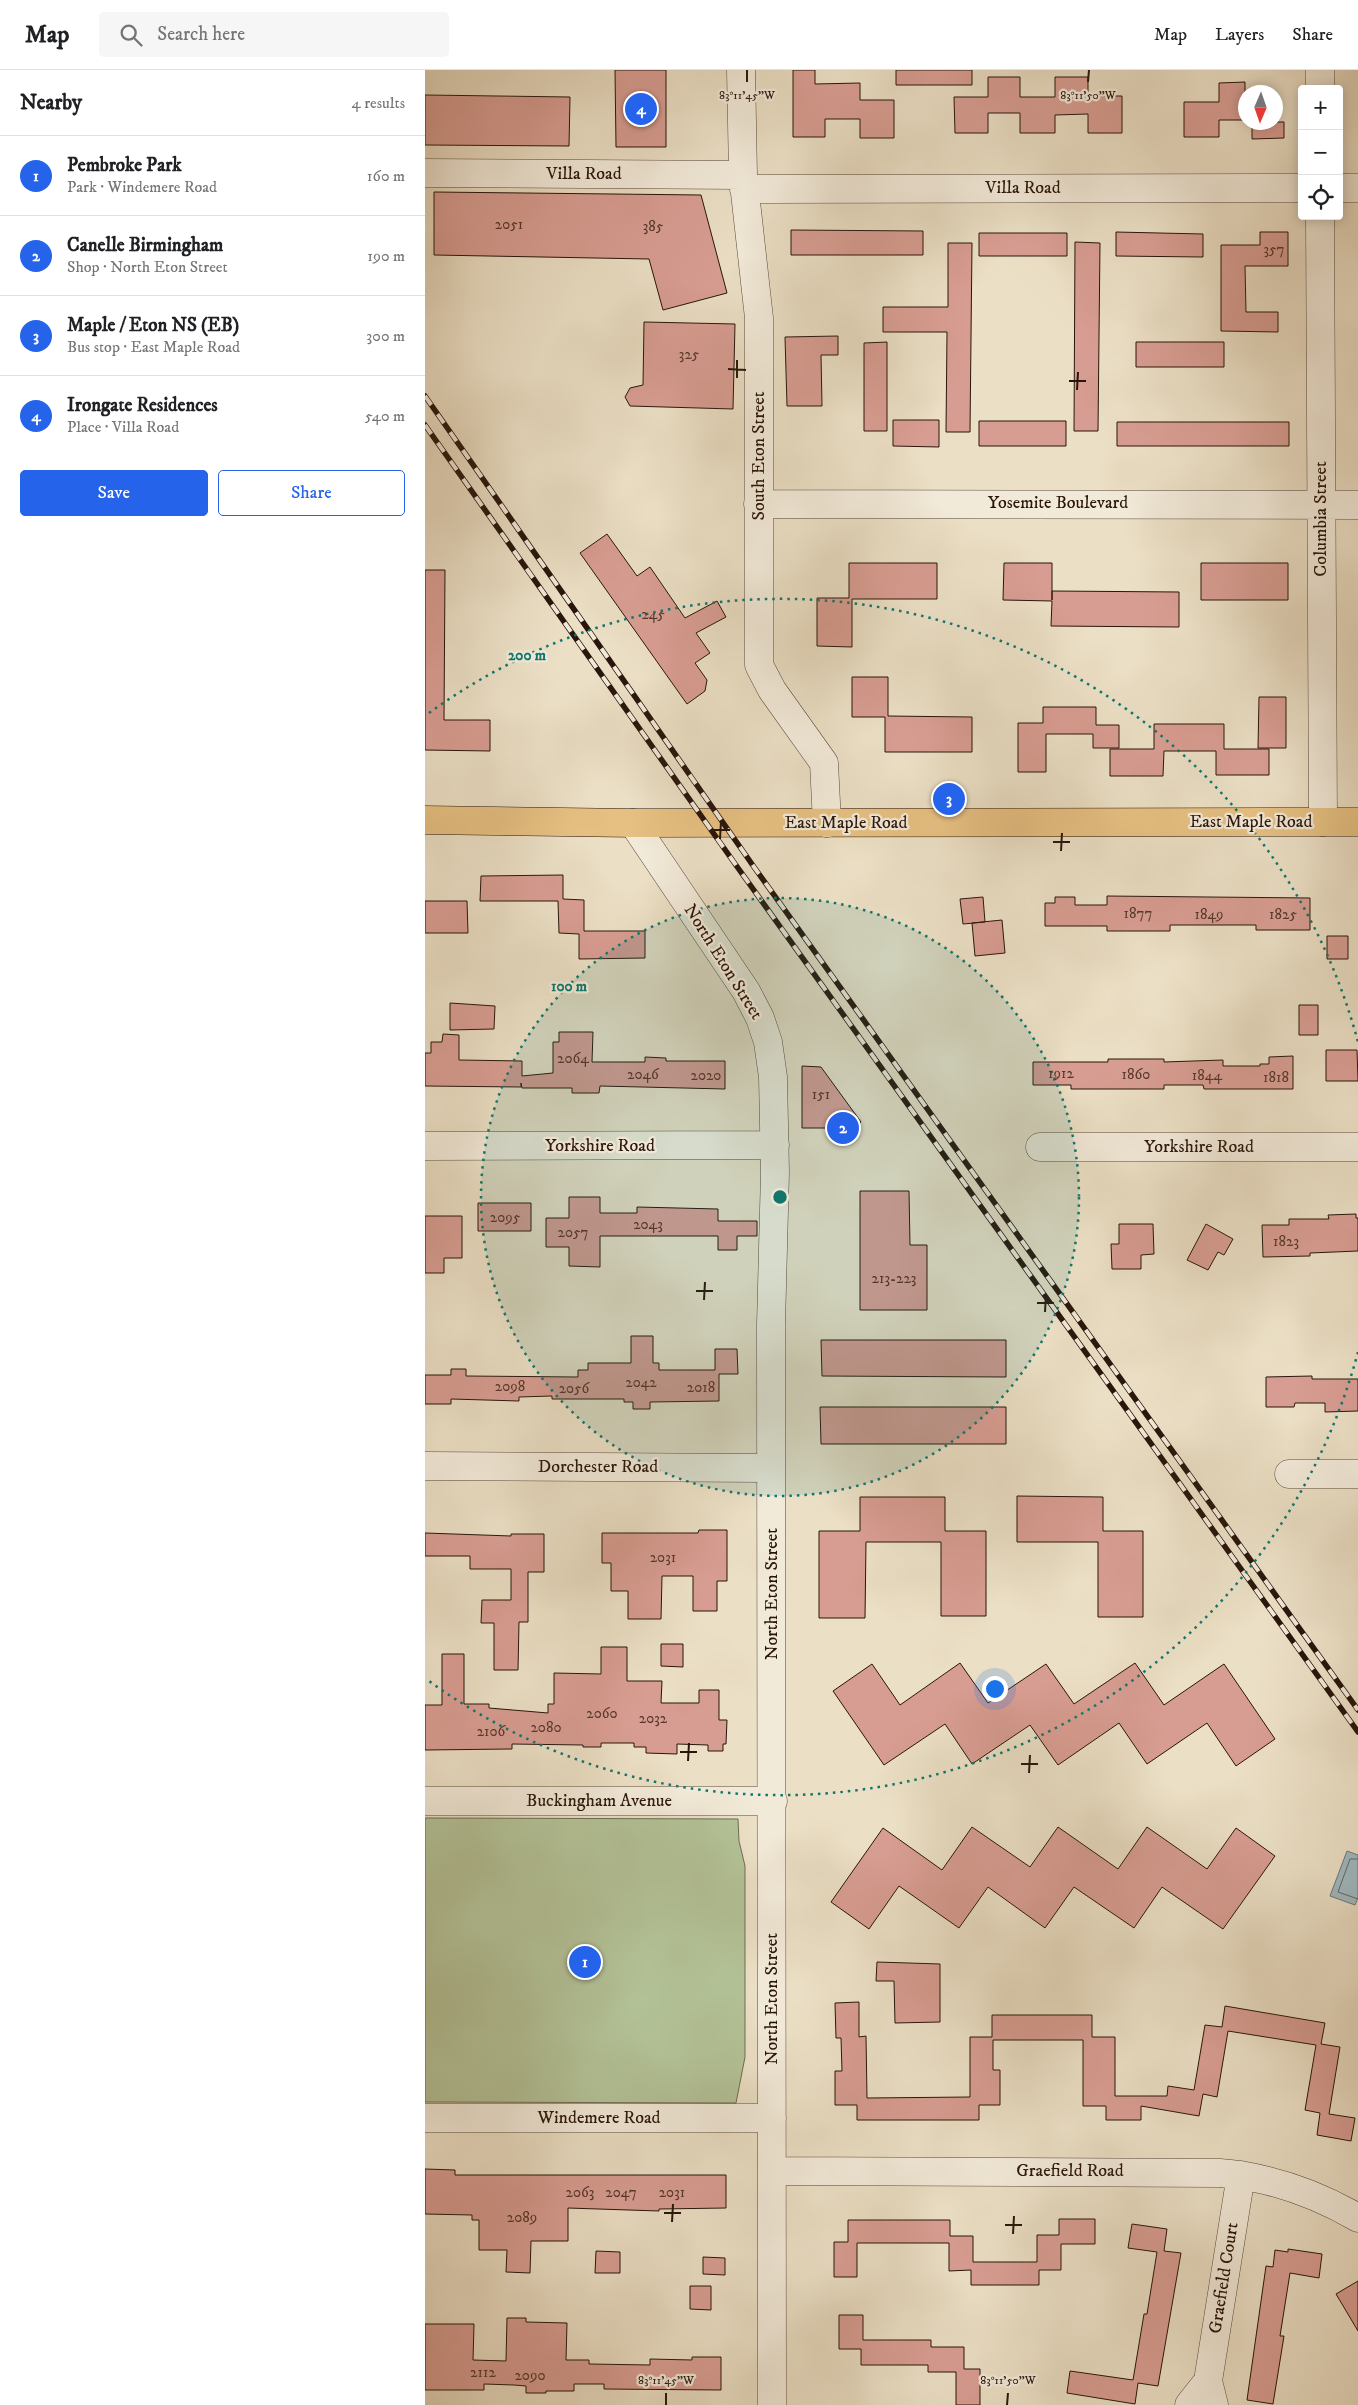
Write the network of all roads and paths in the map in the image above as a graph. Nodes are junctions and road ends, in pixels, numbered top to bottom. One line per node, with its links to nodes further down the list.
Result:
1 (741, 70): 5 (street, South Eton Street)
2 (1320, 70): 3 (street)
3 (1320, 85)
4 (425, 173): 5 (street, Villa Road)
5 (743, 182): 6 (street, Villa Road); 10 (street, South Eton Street)
6 (1298, 188)
7 (1343, 188): 8 (street)
8 (1358, 188)
9 (1320, 220): 11 (street, Columbia Street)
10 (758, 504): 11 (street, Yosemite Boulevard); 14 (street, South Eton Street)
11 (1321, 504): 12 (street, Yosemite Boulevard); 15 (street, Columbia Street)
12 (1358, 505)
13 (425, 820): 17 (main road, East Maple Road)
14 (827, 822): 15 (main road, East Maple Road); 17 (main road, East Maple Road)
15 (1323, 822): 16 (main road, East Maple Road)
16 (1358, 822)
17 (633, 823): 18 (street, North Eton Street)
18 (775, 1145): 19 (street, Yorkshire Road); 23 (street, North Eton Street)
19 (425, 1146)
20 (1040, 1147): 21 (street, Yorkshire Road)
21 (1358, 1147)
22 (425, 1466): 23 (street, Dorchester Road)
23 (771, 1468): 27 (street, North Eton Street)
24 (1289, 1474): 25 (street)
25 (1358, 1474)
26 (425, 1801): 27 (street, Buckingham Avenue)
27 (773, 1801): 29 (street, North Eton Street)
28 (425, 2118): 29 (street, Windemere Road)
29 (772, 2118): 30 (street, North Eton Street)
30 (773, 2172): 31 (street, Graefield Road); 34 (street, North Eton Street)
31 (1241, 2174): 32 (street, Graefield Road); 33 (street, Graefield Court)
32 (1358, 2218)
33 (1211, 2393): 35 (street, Graefield Court)
34 (772, 2405)
35 (1189, 2405)

